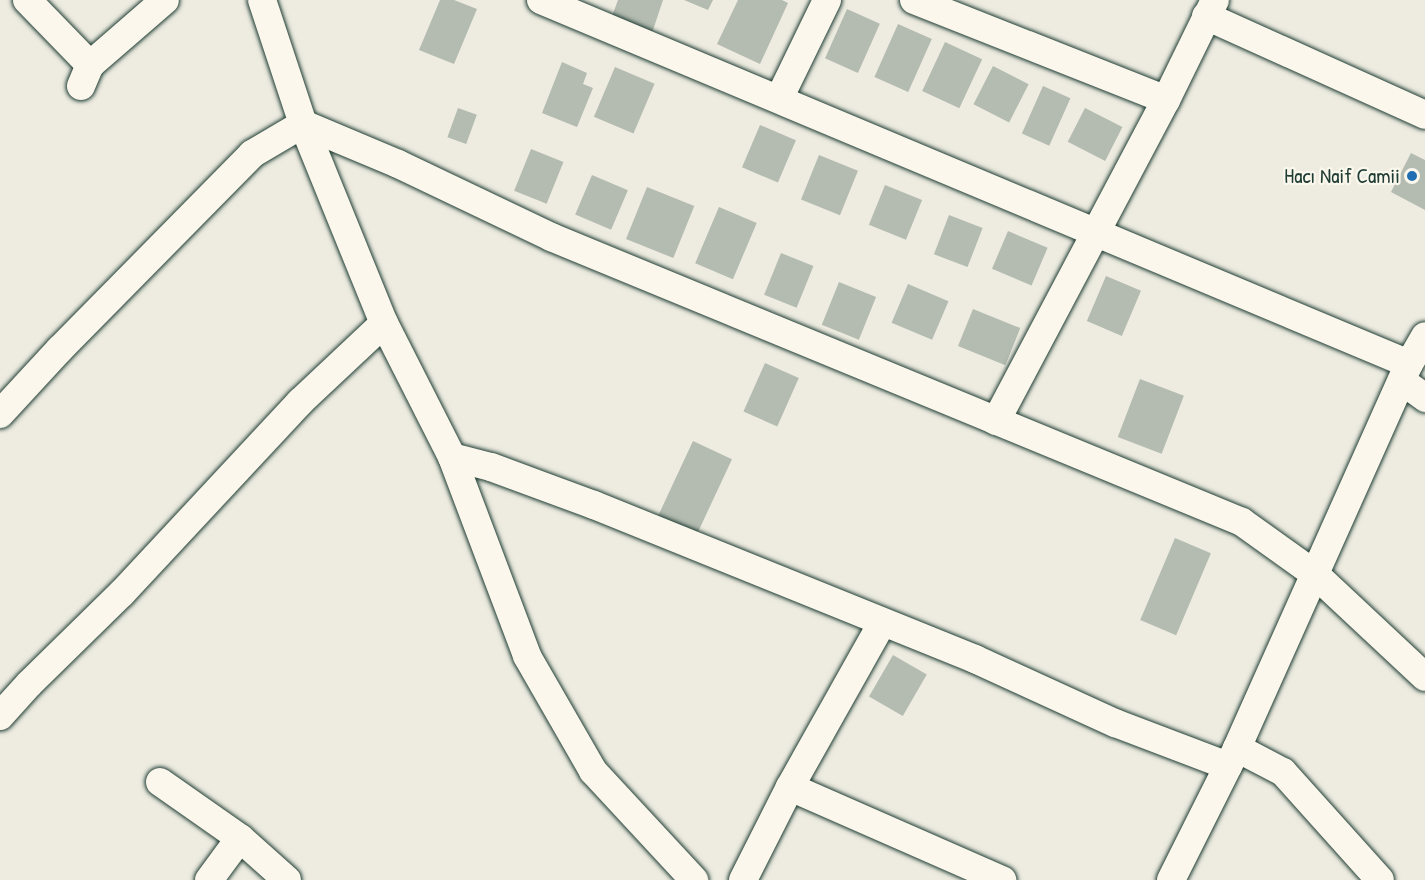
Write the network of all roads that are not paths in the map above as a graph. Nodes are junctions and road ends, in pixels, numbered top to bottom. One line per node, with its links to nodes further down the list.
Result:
1 (27, 0): 2 (street)
2 (165, 0)
3 (262, 0): 11 (street)
4 (542, 0): 8 (street)
5 (827, 0): 8 (street)
6 (914, 0): 9 (street)
7 (1210, 8): 9 (street); 10 (street)
8 (779, 99): 12 (street)
9 (1166, 100): 12 (street)
10 (1425, 115)
11 (303, 124): 13 (street); 17 (street); 18 (street)
12 (1097, 232): 15 (street); 18 (street)
13 (384, 323): 19 (street); 23 (street)
14 (1425, 336): 15 (street)
15 (1406, 373): 16 (street); 20 (street)
16 (1425, 398)
17 (0, 414)
18 (996, 421): 20 (street)
19 (452, 457): 21 (street); 30 (street)
20 (1316, 575): 22 (street); 24 (street)
21 (882, 623): 24 (street); 26 (street)
22 (1425, 677)
23 (0, 716)
24 (1232, 757): 33 (street); 34 (street)
25 (160, 782): 27 (street)
26 (790, 787): 31 (street); 32 (street)
27 (240, 838): 28 (street); 29 (street)
28 (209, 880)
29 (287, 880)
30 (694, 880)
31 (743, 880)
32 (1002, 880)
33 (1171, 880)
34 (1380, 880)

